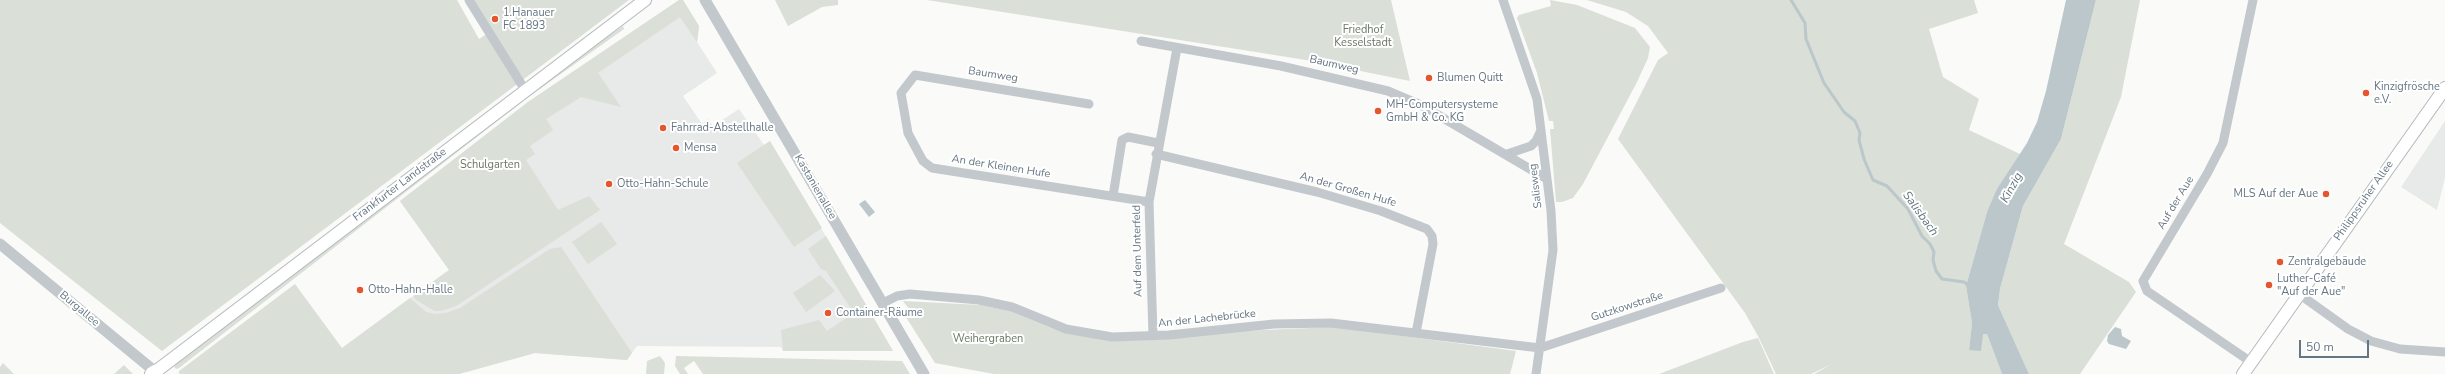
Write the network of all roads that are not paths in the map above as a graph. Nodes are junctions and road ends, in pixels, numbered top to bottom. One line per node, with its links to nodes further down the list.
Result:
1 (468, 0): 9 (street)
2 (645, 0): 9 (main road, Frankfurter Landstraße)
3 (705, 0): 22 (street, Kastanienallee)
4 (1503, 0): 12 (street, Salisweg)
5 (2253, 0): 27 (street, Auf der Aue)
6 (1141, 41): 7 (street, Baumweg)
7 (1177, 48): 13 (street, Auf dem Unterfeld); 15 (street, Baumweg)
8 (2445, 88): 21 (main road, Philippsruher Allee)
9 (525, 90): 28 (main road, Frankfurter Landstraße)
10 (901, 93): 11 (street, Baumweg); 17 (street, An der Kleinen Hufe)
11 (1089, 104)
12 (1541, 128): 15 (street); 16 (street, Salisweg)
13 (1158, 143): 14 (street, Auf dem Unterfeld); 17 (street)
14 (1156, 154): 18 (street, Auf dem Unterfeld); 23 (street, An der Großen Hufe)
15 (1507, 154): 16 (street, Baumweg)
16 (1547, 179): 25 (street, Salisweg)
17 (1113, 196): 18 (street, An der Kleinen Hufe)
18 (1149, 202): 24 (street, Auf dem Unterfeld)
19 (0, 244): 28 (street, Burgallee)
20 (1722, 288): 25 (street, Gutzkowstraße)
21 (2299, 294): 26 (street); 27 (main road, Philippsruher Allee)
22 (883, 303): 24 (street, An der Lachebrücke); 29 (street, Kastanienallee)
23 (1416, 333): 24 (street, An der Lachebrücke); 25 (street, An der Lachebrücke)
24 (1153, 336)
25 (1540, 348): 30 (street, Salisweg)
26 (2445, 352)
27 (2251, 362): 31 (main road, Philippsruher Allee)
28 (155, 373)
29 (924, 374)
30 (1536, 374)
31 (2243, 374)

